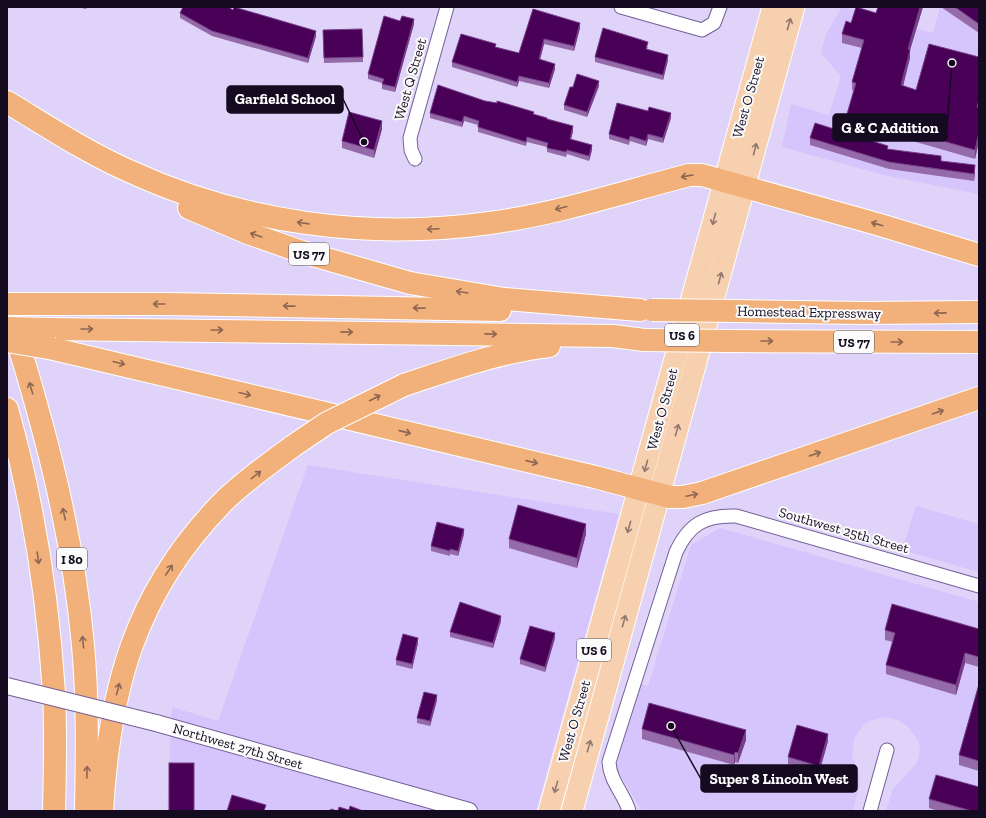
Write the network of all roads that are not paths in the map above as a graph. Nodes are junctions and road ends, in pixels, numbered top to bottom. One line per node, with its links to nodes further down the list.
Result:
1 (447, 7): 8 (street, West Q Street)
2 (621, 7): 3 (street)
3 (720, 7)
4 (773, 7): 9 (main road, West O Street / US 6)
5 (794, 7): 9 (main road, West O Street / US 6, one-way to 5)
6 (7, 102): 9 (highway, one-way to 6)
7 (7, 107): 12 (highway, US 77, one-way to 7)
8 (415, 159)
9 (735, 184): 10 (highway, one-way to 9); 23 (main road, West O Street / US 6)
10 (979, 255)
11 (7, 304): 12 (highway, one-way to 11)
12 (646, 310): 13 (highway, Homestead Expressway / US 77, one-way to 12, bridge)
13 (979, 312)
14 (7, 314): 29 (highway, I 80, one-way to 14)
15 (7, 328): 16 (highway, US 77, bridge)
16 (51, 339): 17 (highway, US 77, one-way to 17); 18 (highway, bridge); 23 (highway, one-way to 23)
17 (644, 340): 19 (highway, Homestead Expressway / US 77, one-way to 19, bridge); 30 (highway, one-way to 17, bridge)
18 (7, 341)
19 (979, 342)
20 (979, 398): 23 (highway, one-way to 20)
21 (7, 410): 24 (highway, I 80)
22 (7, 439): 24 (highway)
23 (650, 492): 32 (main road, West O Street / US 6, one-way to 32); 33 (main road, West O Street / US 6, one-way to 23)
24 (30, 506): 28 (highway, I 80, one-way to 28)
25 (979, 586): 34 (street, Southwest 25th Street)
26 (7, 686): 31 (street, Northwest 27th Street, bridge)
27 (887, 750): 35 (street)
28 (54, 811)
29 (86, 811)
30 (102, 811)
31 (469, 811)
32 (549, 811)
33 (572, 811)
34 (629, 811)
35 (870, 811)

